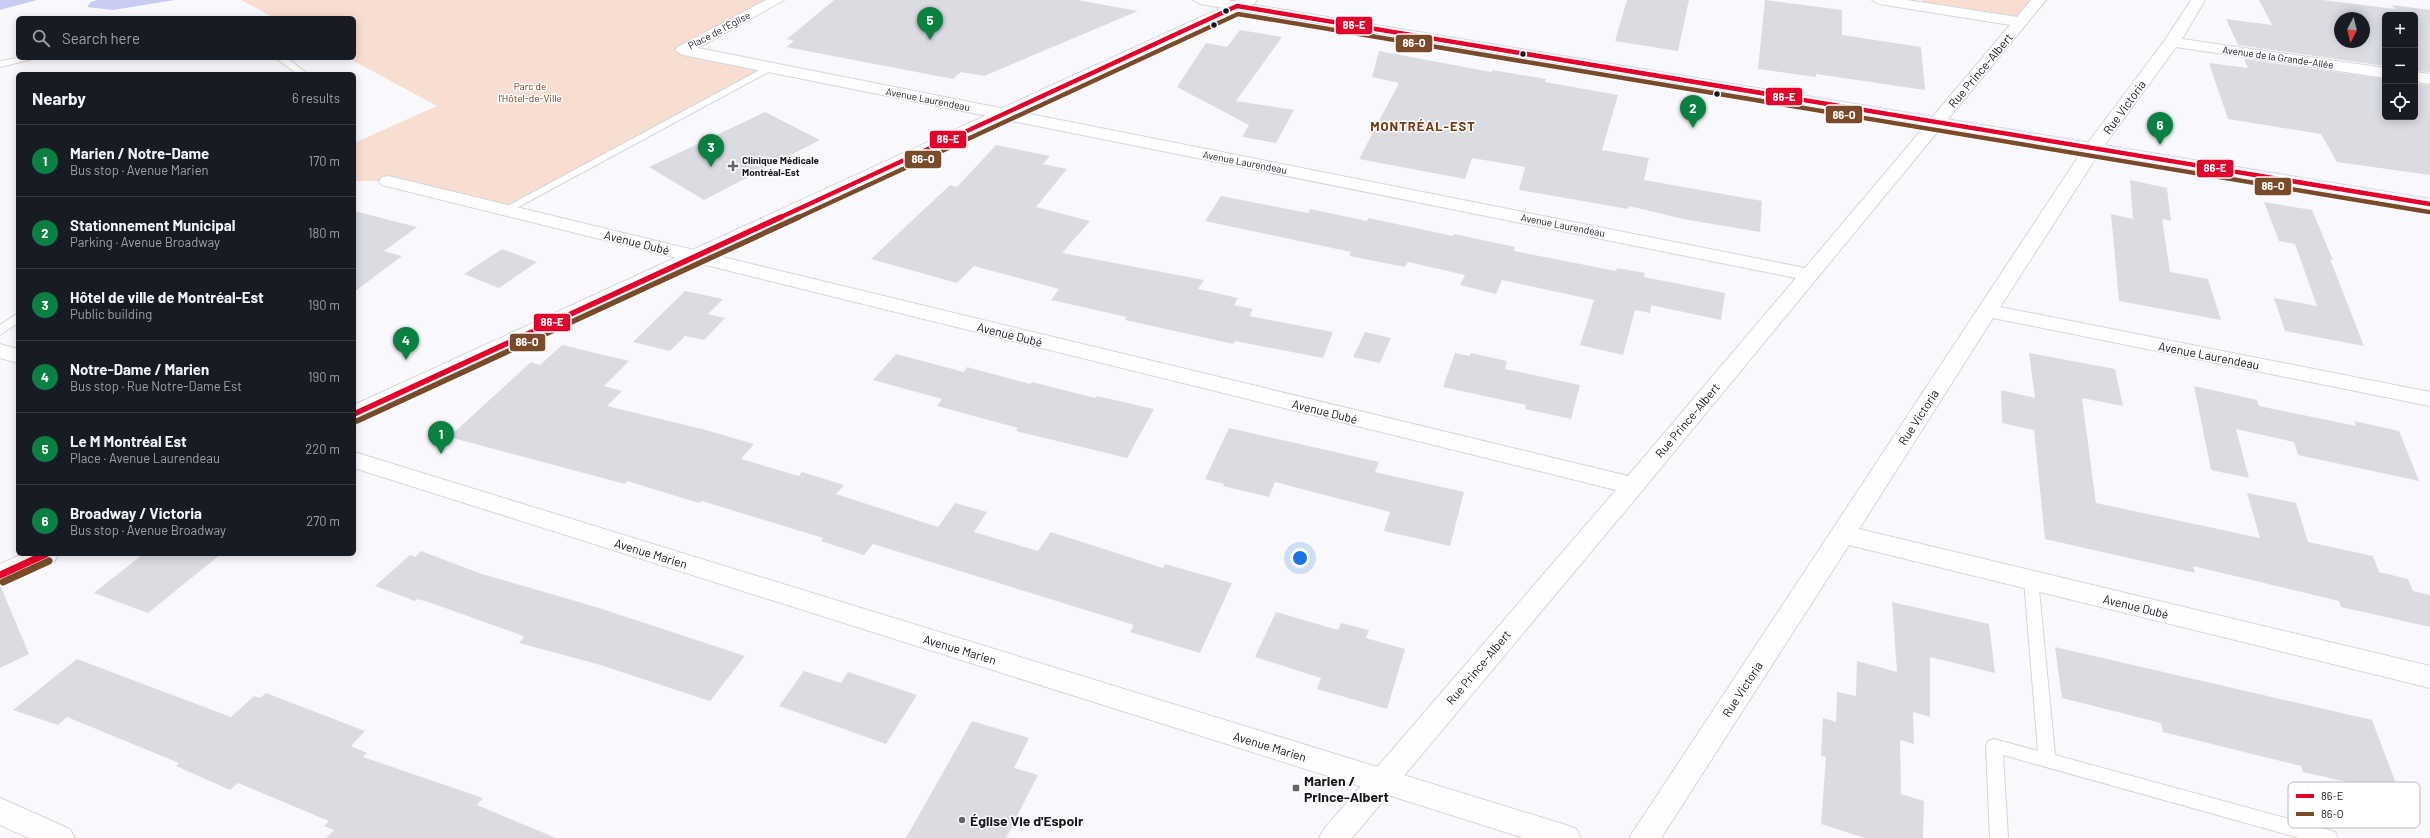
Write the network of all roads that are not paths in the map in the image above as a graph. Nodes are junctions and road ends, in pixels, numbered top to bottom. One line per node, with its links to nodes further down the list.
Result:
1 (777, 0): 9 (street, Place de l'Église)
2 (1200, 0): 6 (street)
3 (1879, 0): 7 (street)
4 (2039, 0): 7 (street, Rue Prince-Albert)
5 (2198, 0): 8 (street, Rue Victoria)
6 (1244, 3): 18 (street); 19 (street)
7 (2020, 22): 19 (street, Rue Prince-Albert)
8 (2172, 42): 15 (street, Avenue de la Grande-Allée); 20 (street, Rue Victoria)
9 (683, 50): 13 (street, Avenue Laurendeau)
10 (21, 60): 12 (lane)
11 (284, 60): 14 (lane)
12 (0, 64)
13 (769, 68): 18 (street, Avenue Laurendeau); 23 (lane)
14 (300, 72)
15 (2382, 73)
16 (2418, 77): 17 (street)
17 (2430, 79)
18 (1003, 114): 24 (street); 25 (street, Avenue Laurendeau)
19 (1936, 122): 20 (street); 25 (street, Rue Prince-Albert)
20 (2093, 148): 22 (street); 26 (street, Rue Victoria)
21 (388, 181): 23 (street, Avenue Dubé)
22 (2430, 204)
23 (505, 210): 24 (street, Avenue Dubé)
24 (697, 257): 32 (street); 34 (street, Avenue Dubé)
25 (1808, 274): 34 (street, Rue Prince-Albert)
26 (1988, 311): 31 (street, Avenue Laurendeau); 35 (street, Rue Victoria)
27 (16, 318): 28 (lane)
28 (0, 330)
29 (0, 351): 30 (street)
30 (16, 355)
31 (2430, 399)
32 (356, 413)
33 (356, 461): 41 (street, Avenue Marien)
34 (1633, 486): 41 (street, Rue Prince-Albert)
35 (1842, 534): 38 (street, Avenue Dubé); 48 (street, Rue Victoria)
36 (42, 556): 37 (street)
37 (0, 575)
38 (2031, 580): 39 (street, Avenue Dubé); 40 (lane)
39 (2430, 677)
40 (2047, 761): 43 (lane); 49 (lane)
41 (1382, 780): 46 (street, Rue Prince-Albert); 47 (street, Avenue Marien)
42 (0, 811): 45 (street)
43 (2288, 827)
44 (2292, 828): 50 (lane)
45 (60, 838)
46 (1334, 838)
47 (1566, 838)
48 (1644, 838)
49 (1999, 838)
50 (2329, 838)

